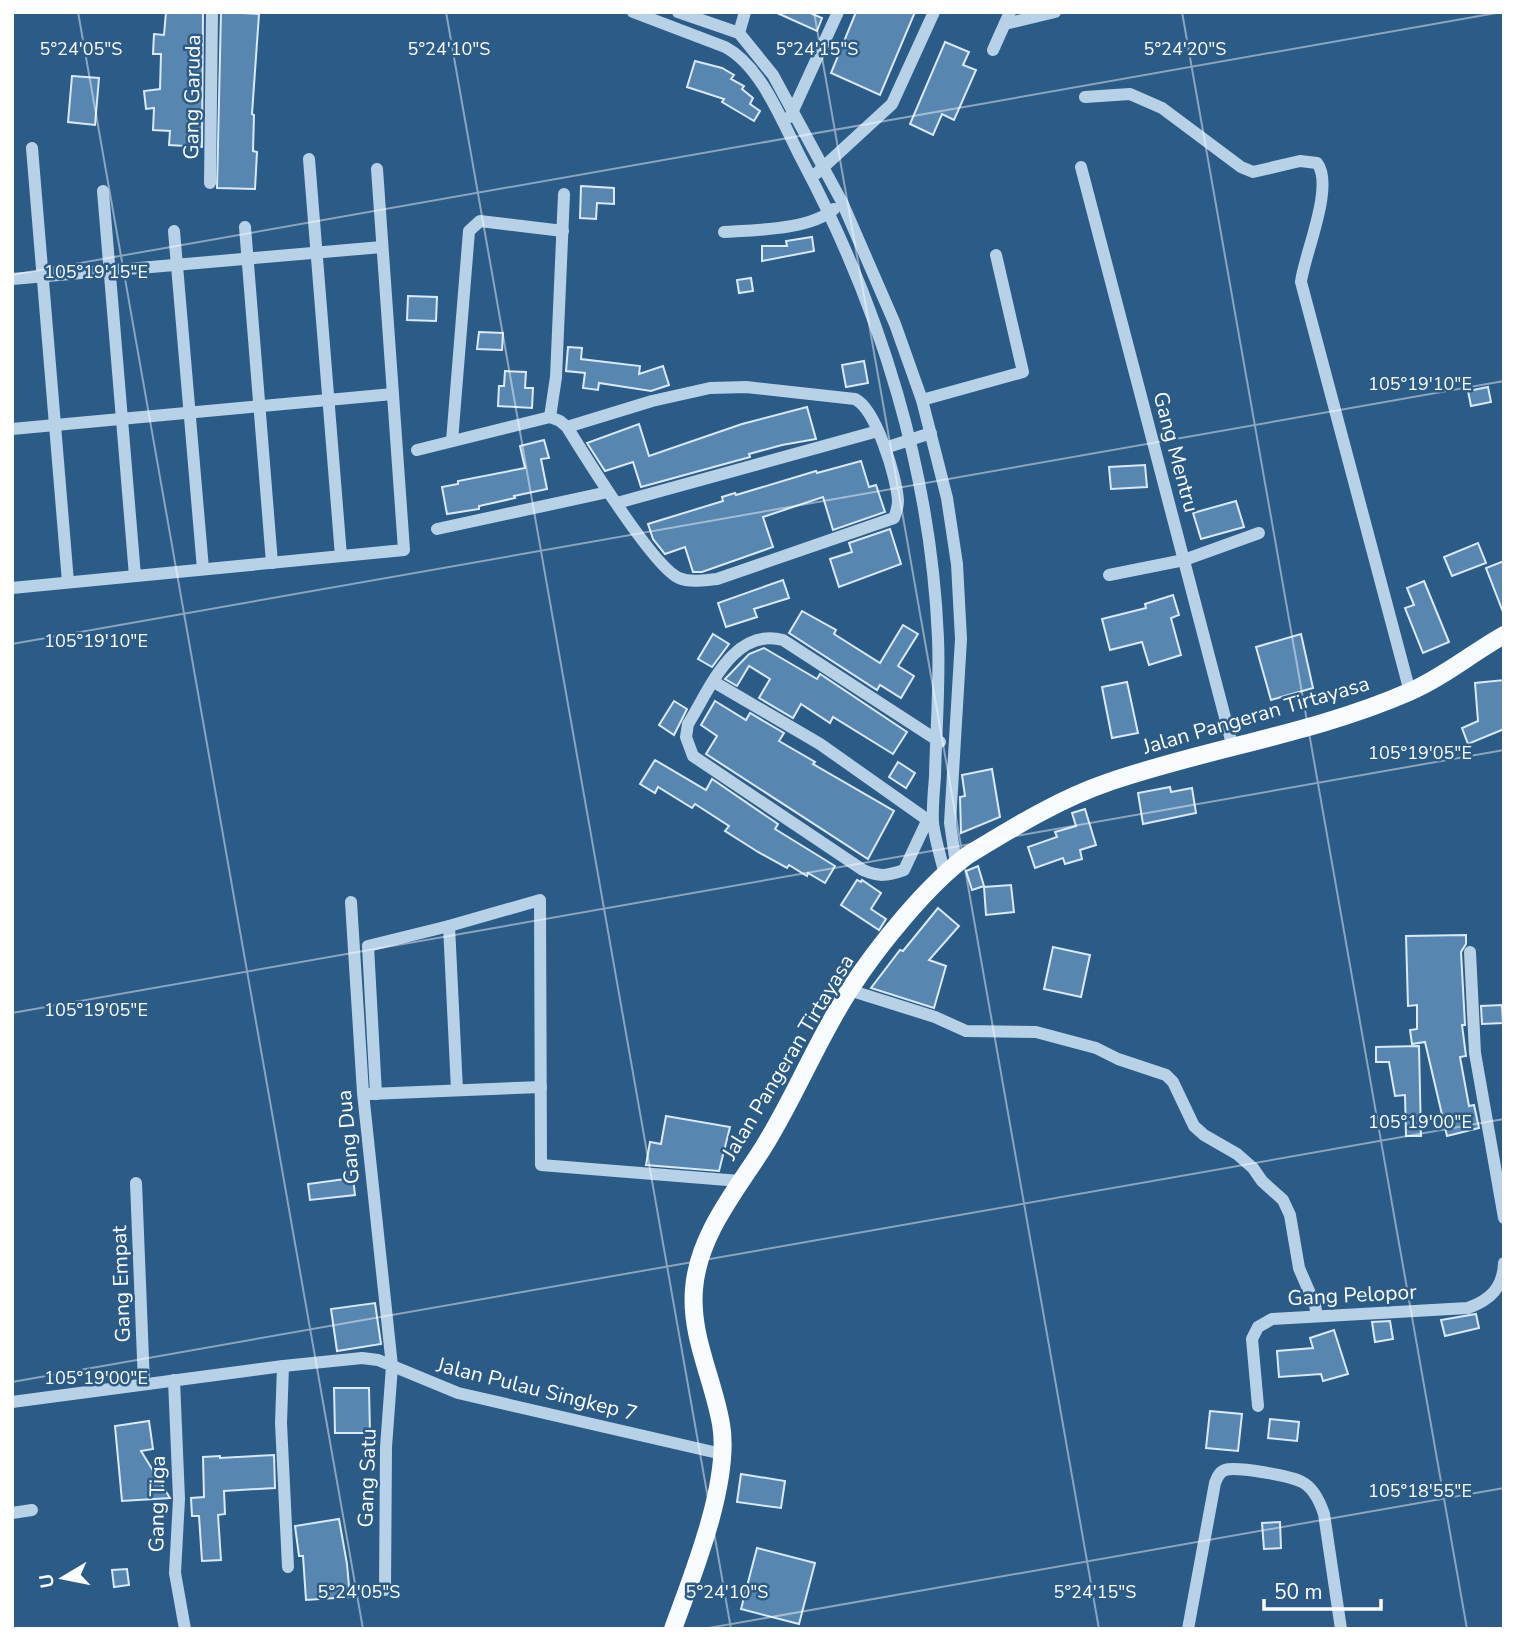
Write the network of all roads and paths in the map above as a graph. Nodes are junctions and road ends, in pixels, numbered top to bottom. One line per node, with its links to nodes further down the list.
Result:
1 (212, 12): 21 (street, Gang Garuda)
2 (633, 12): 8 (street)
3 (678, 12): 10 (street)
4 (746, 12): 10 (street)
5 (838, 12): 13 (street)
6 (934, 12): 17 (street)
7 (1050, 13): 9 (street)
8 (665, 18): 14 (street)
9 (1008, 18): 11 (street)
10 (739, 33): 13 (street)
11 (993, 50)
12 (1085, 97): 72 (street)
13 (792, 112): 14 (street); 17 (street)
14 (784, 127): 20 (street)
15 (32, 148): 36 (street)
16 (309, 159): 31 (street)
17 (823, 167): 20 (street); 24 (street)
18 (1081, 167): 61 (street, Gang Mentru)
19 (377, 169): 30 (street)
20 (811, 178): 25 (street)
21 (210, 183)
22 (103, 191): 35 (street)
23 (564, 194): 28 (street)
24 (842, 202): 25 (street); 40 (street)
25 (828, 215): 29 (street); 51 (street)
26 (245, 227): 33 (street)
27 (174, 230): 34 (street)
28 (563, 231): 43 (street); 50 (street)
29 (724, 232)
30 (382, 247): 31 (street); 38 (street)
31 (316, 253): 33 (street); 39 (street)
32 (996, 255): 40 (street)
33 (248, 259): 34 (street); 41 (street)
34 (177, 265): 35 (street); 42 (street)
35 (109, 271): 36 (street); 44 (street)
36 (43, 276): 37 (street); 45 (street)
37 (12, 279)
38 (393, 394): 39 (street); 60 (street)
39 (328, 400): 41 (street); 60 (street)
40 (922, 400): 49 (street)
41 (260, 406): 42 (street); 62 (street)
42 (189, 412): 44 (street); 63 (street)
43 (550, 417): 46 (street); 50 (street)
44 (122, 419): 45 (street); 65 (street)
45 (55, 425): 47 (street); 66 (street)
46 (567, 427): 48 (street); 56 (street)
47 (12, 429)
48 (878, 431): 52 (street); 57 (street)
49 (931, 433): 51 (street); 54 (street)
50 (452, 441): 53 (street)
51 (909, 441): 52 (street); 55 (street)
52 (885, 448): 57 (street)
53 (417, 450)
54 (943, 478): 55 (street); 68 (street)
55 (919, 484): 69 (street)
56 (608, 492): 57 (street); 58 (street)
57 (617, 503)
58 (437, 529)
59 (1259, 533): 61 (street)
60 (341, 556): 62 (street)
61 (1184, 560): 64 (street); 75 (street, Gang Mentru)
62 (272, 563): 63 (street)
63 (202, 569): 65 (street)
64 (1110, 575)
65 (135, 576): 66 (street)
66 (68, 582): 67 (street)
67 (12, 588)
68 (960, 627): 69 (street); 74 (street)
69 (938, 629): 73 (street)
70 (1504, 635): 72 (main road, Jalan Pangeran Tirtayasa)
71 (714, 682): 73 (street); 76 (street); 76 (street)
72 (1410, 692): 75 (main road, Jalan Pangeran Tirtayasa)
73 (936, 741): 74 (street); 76 (street)
74 (953, 746): 77 (street)
75 (1233, 748): 78 (main road, Jalan Pangeran Tirtayasa)
76 (930, 822): 77 (street); 78 (street)
77 (950, 823): 78 (street)
78 (950, 869): 82 (main road, Jalan Pangeran Tirtayasa)
79 (351, 902): 85 (street, Gang Dua)
80 (449, 926): 83 (street); 84 (street); 86 (street)
81 (1471, 952): 89 (street)
82 (849, 990): 87 (main road, Jalan Pangeran Tirtayasa); 91 (street)
83 (541, 1087): 84 (street); 87 (street)
84 (457, 1090): 86 (street)
85 (363, 1093): 86 (street); 93 (street, Gang Dua)
86 (376, 1094)
87 (740, 1181): 98 (main road, Jalan Pangeran Tirtayasa)
88 (136, 1183): 95 (street, Gang Empat)
89 (1504, 1218)
90 (1504, 1264): 91 (street, Gang Pelopor)
91 (1317, 1317): 97 (street, Gang Pelopor)
92 (282, 1366): 93 (street, Jalan Pulau Singkep 7); 94 (street, Jalan Pulau Singkep 7); 101 (street)
93 (392, 1366): 98 (street, Jalan Pulau Singkep 7); 102 (street, Gang Satu)
94 (174, 1380): 95 (street, Jalan Pulau Singkep 7); 103 (street, Gang Tiga)
95 (145, 1384): 96 (street, Jalan Pulau Singkep 7)
96 (12, 1402)
97 (1258, 1406)
98 (722, 1454): 104 (main road, Jalan Pangeran Tirtayasa)
99 (32, 1510): 100 (street)
100 (12, 1513)
101 (288, 1567)
102 (385, 1590)
103 (185, 1629)
104 (673, 1629)
105 (1188, 1629): 106 (street)
106 (1341, 1629)

